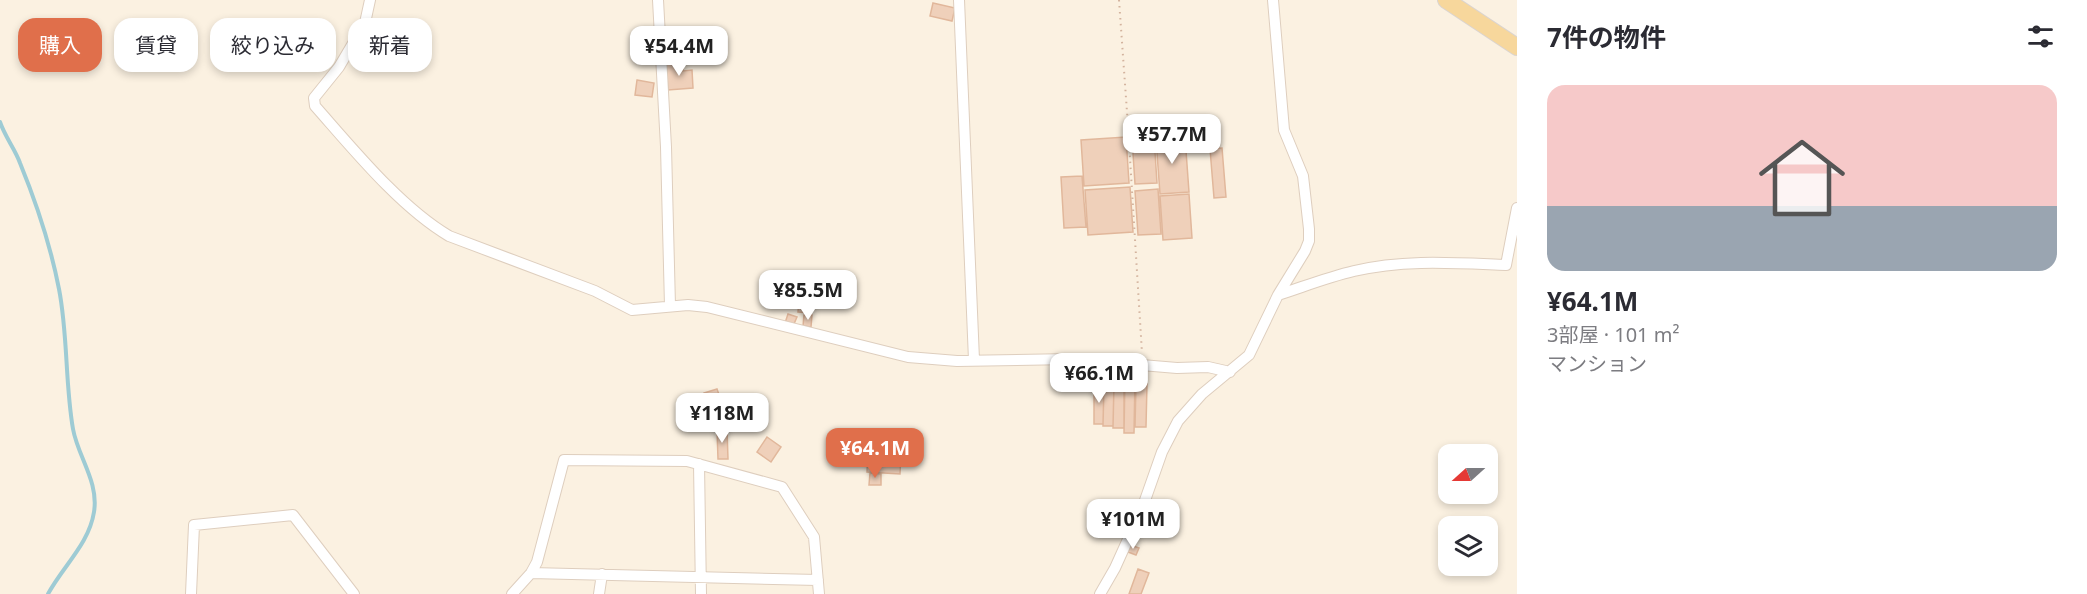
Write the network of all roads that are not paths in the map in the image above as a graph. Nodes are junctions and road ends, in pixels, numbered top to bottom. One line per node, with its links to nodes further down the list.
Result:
1 (370, 0): 9 (street)
2 (658, 0): 9 (street)
3 (959, 0): 10 (street)
4 (1274, 0): 8 (street)
5 (1446, 0): 6 (main road)
6 (1517, 46)
7 (1517, 208): 8 (street)
8 (1278, 295): 11 (street)
9 (670, 306): 10 (street)
10 (974, 360): 11 (street)
11 (1230, 372): 23 (street)
12 (699, 464): 13 (street); 15 (street); 16 (street)
13 (531, 573): 14 (street); 19 (street)
14 (602, 574): 15 (street); 20 (street)
15 (700, 577): 16 (street); 21 (street)
16 (818, 580): 22 (street)
17 (191, 594): 18 (street)
18 (354, 594)
19 (512, 594)
20 (599, 594)
21 (701, 594)
22 (819, 594)
23 (1100, 594)

